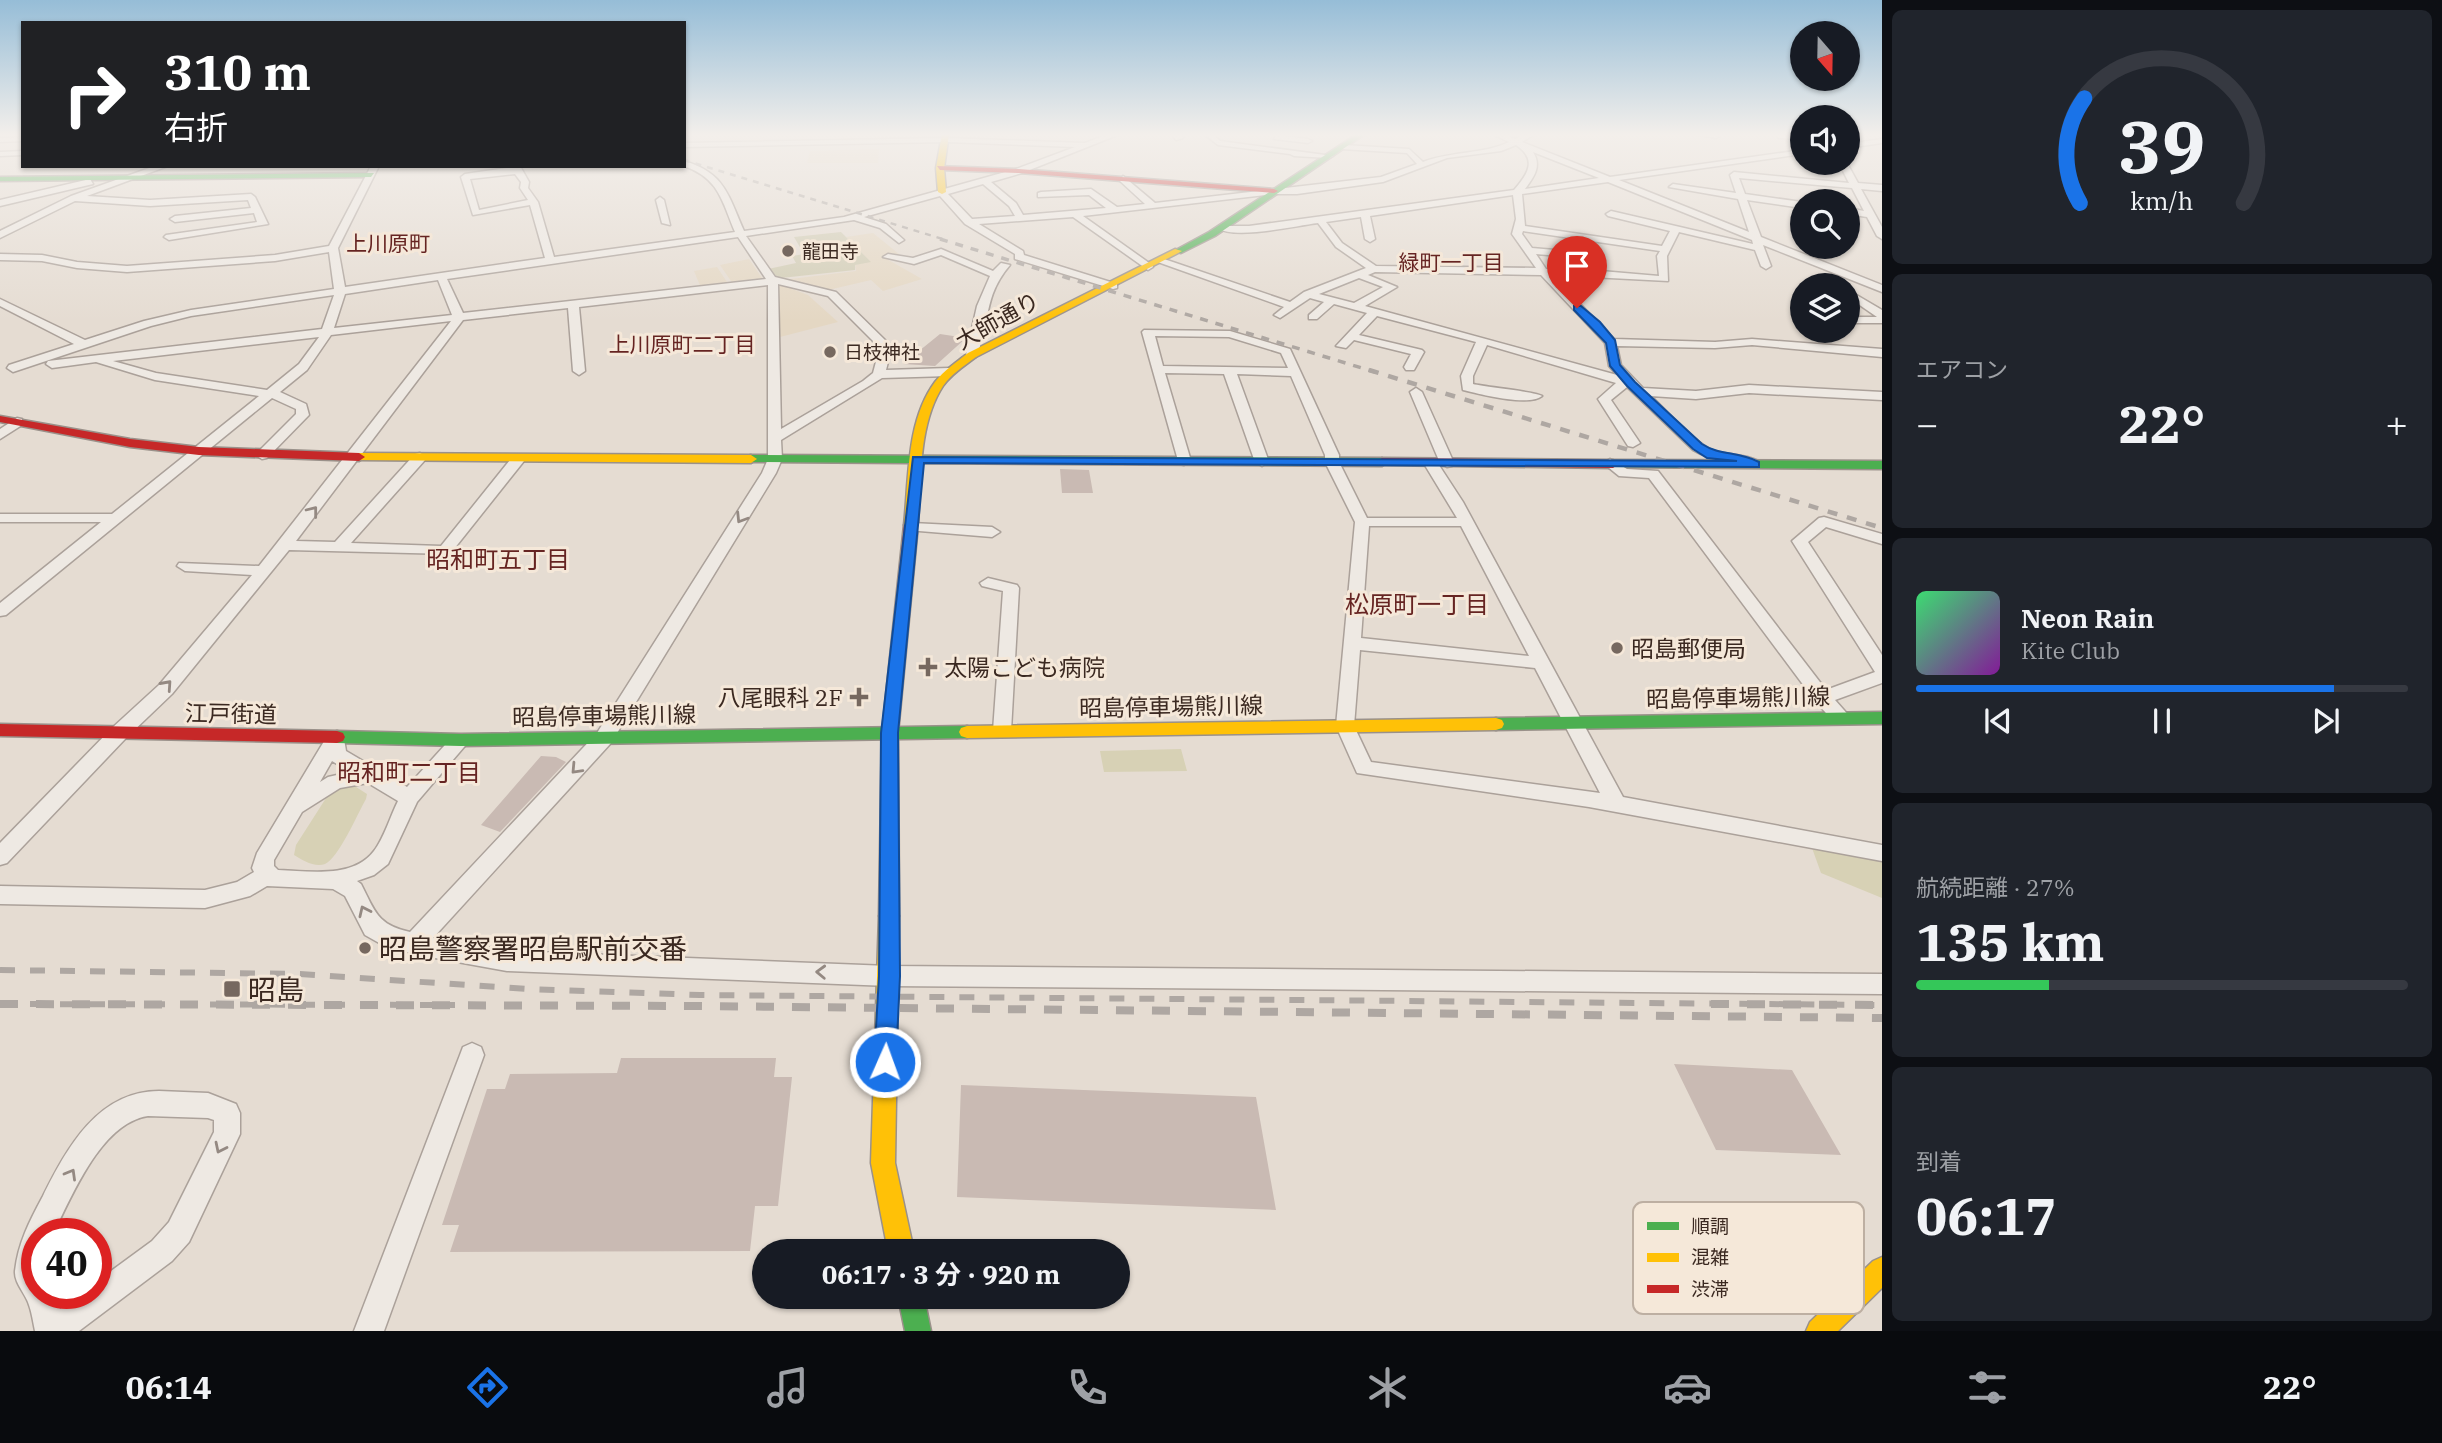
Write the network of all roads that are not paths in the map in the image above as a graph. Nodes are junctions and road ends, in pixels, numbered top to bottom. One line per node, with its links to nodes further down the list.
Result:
1 (29, 196): 23 (street)
2 (360, 196): 54 (street)
3 (471, 196): 22 (street)
4 (530, 196): 22 (street)
5 (725, 196): 43 (street)
6 (929, 196): 33 (street)
7 (945, 196): 38 (street)
8 (1003, 196): 35 (street)
9 (1058, 196): 29 (street)
10 (1096, 196): 26 (street)
11 (1142, 196): 25 (street)
12 (1237, 196): 25 (street)
13 (1266, 196): 39 (street, 大師通り)
14 (1489, 196): 30 (street)
15 (1518, 196): 40 (street)
16 (1646, 196): 53 (street)
17 (1736, 196): 20 (street)
18 (1865, 196): 32 (street)
19 (77, 197): 27 (street); 44 (street)
20 (1742, 197): 24 (street); 53 (street)
21 (660, 200): 37 (street)
22 (534, 202): 58 (street)
23 (0, 203)
24 (1790, 203)
25 (1153, 206): 26 (street)
26 (1115, 210): 29 (street)
27 (257, 211): 34 (street); 46 (street)
28 (1860, 213): 32 (street)
29 (1078, 214): 35 (street); 59 (street)
30 (1365, 214): 36 (street); 48 (street)
31 (1611, 214): 42 (street)
32 (1871, 215): 45 (street)
33 (856, 218): 43 (street); 49 (street)
34 (175, 219)
35 (1020, 219): 38 (street)
36 (1320, 220): 39 (street); 62 (street)
37 (665, 221)
38 (968, 222): 69 (street)
39 (1222, 228): 59 (street, 大師通り)
40 (1521, 228): 50 (street); 55 (street)
41 (1625, 229): 50 (street)
42 (1676, 229): 52 (street); 53 (street)
43 (741, 233): 58 (street); 68 (street)
44 (0, 234)
45 (1882, 236)
46 (169, 237)
47 (1659, 237): 52 (street)
48 (1370, 239)
49 (899, 240)
50 (1610, 241): 52 (street)
51 (1683, 243): 52 (street)
52 (1667, 244): 64 (street)
53 (1759, 244): 61 (street); 70 (street)
54 (333, 248): 56 (street); 71 (street)
55 (1531, 251): 63 (street); 64 (street)
56 (0, 257)
57 (888, 257): 65 (street)
58 (550, 260): 67 (street)
59 (1154, 264): 69 (street, 大師通り); 79 (street)
60 (1005, 265): 65 (street)
61 (1766, 267)
62 (1374, 269): 63 (street); 66 (street)
63 (1543, 271): 64 (street); 91 (street)
64 (1598, 274)
65 (995, 275): 95 (street)
66 (1360, 275): 72 (street); 80 (street)
67 (441, 276): 71 (street); 85 (street)
68 (772, 280): 78 (street); 105 (street); 114 (street)
69 (1113, 286): 95 (street, 大師通り)
70 (1882, 289)
71 (340, 292): 88 (street); 92 (street)
72 (1308, 294): 75 (street); 79 (street)
73 (1860, 294): 74 (street)
74 (1882, 296)
75 (1332, 300): 80 (street); 84 (street)
76 (1860, 301): 83 (street)
77 (1, 303): 92 (street)
78 (573, 305): 85 (street); 102 (street)
79 (1291, 306): 82 (street)
80 (1356, 306): 81 (street)
81 (1375, 311): 89 (street); 90 (street)
82 (1280, 315)
83 (1882, 315)
84 (1313, 317)
85 (459, 318): 88 (street); 118 (street)
86 (1860, 320): 87 (street)
87 (1882, 320)
88 (327, 333): 96 (street); 108 (street)
89 (1351, 336): 93 (street); 97 (street)
90 (1483, 340): 106 (street); 109 (street)
91 (1611, 342): 94 (street); 106 (street)
92 (85, 345): 98 (street)
93 (1342, 346)
94 (1882, 353)
95 (972, 355): 103 (street, 大師通り)
96 (98, 359): 98 (street); 108 (street)
97 (1410, 367)
98 (13, 369): 100 (street)
99 (1158, 369): 101 (street); 104 (street); 123 (street)
100 (0, 370)
101 (1229, 370): 104 (street); 124 (street)
102 (579, 371)
103 (949, 372): 105 (street); 122 (street, 大師通り)
104 (1295, 372): 125 (street)
105 (879, 374): 114 (street)
106 (1632, 386): 110 (street); 115 (street); 128 (street)
107 (1416, 392): 126 (street)
108 (271, 394): 116 (street); 117 (street)
109 (1536, 396)
110 (1882, 396)
111 (0, 419): 112 (street)
112 (17, 422): 113 (street); 116 (street)
113 (0, 435)
114 (775, 438): 121 (street)
115 (1633, 443)
116 (199, 451): 117 (street); 131 (street)
117 (262, 455): 118 (street)
118 (355, 457): 119 (street); 137 (street, one-way to 118)
119 (421, 457): 120 (street); 138 (street)
120 (519, 458): 121 (street); 138 (street)
121 (775, 459): 122 (street); 157 (street, one-way to 157)
122 (918, 459): 123 (street); 134 (street, 大師通り)
123 (1184, 461): 124 (street)
124 (1262, 462): 125 (street)
125 (1332, 462): 126 (street); 132 (street)
126 (1438, 463): 127 (street); 133 (street)
127 (1610, 463): 128 (street); 147 (street)
128 (1754, 464): 129 (street)
129 (1882, 465)
130 (0, 518): 131 (street)
131 (115, 518): 142 (street)
132 (1362, 522): 133 (street); 143 (street)
133 (1466, 522): 144 (street)
134 (912, 527): 135 (street); 155 (street, 大師通り)
135 (992, 532)
136 (1882, 539): 145 (street)
137 (286, 545): 138 (street); 140 (street)
138 (339, 547)
139 (185, 566): 140 (street)
140 (264, 571): 154 (street, one-way to 140)
141 (988, 583): 153 (street)
142 (0, 611)
143 (1351, 643): 144 (street); 151 (street)
144 (1543, 663): 150 (street)
145 (1882, 669)
146 (1882, 676): 147 (street)
147 (1822, 698): 148 (street)
148 (1842, 718): 149 (street, 昭島停車場熊川線); 150 (street, 昭島停車場熊川線)
149 (1882, 718)
150 (1574, 722): 151 (street, 昭島停車場熊川線); 161 (street)
151 (1345, 726): 153 (street, 昭島停車場熊川線); 161 (street)
152 (0, 730): 154 (street, 江戸街道)
153 (1002, 731): 155 (street, 昭島停車場熊川線)
154 (119, 733): 156 (street, 江戸街道); 164 (street)
155 (890, 733): 157 (street, 昭島停車場熊川線); 169 (street, 大師通り)
156 (336, 738): 158 (street, 江戸街道); 159 (street); 162 (street)
157 (604, 738): 158 (street, 昭島停車場熊川線); 168 (street, one-way to 168)
158 (461, 740): 160 (street)
159 (371, 775): 160 (street); 162 (street)
160 (409, 798): 166 (street)
161 (1616, 804): 163 (street)
162 (291, 814): 165 (street)
163 (1882, 853)
164 (0, 857)
165 (267, 875): 166 (street); 167 (street)
166 (336, 880): 168 (street, one-way to 166)
167 (0, 895)
168 (413, 943): 169 (street, one-way to 168)
169 (889, 976): 170 (street); 173 (street, 大師通り)
170 (1882, 984)
171 (472, 1055): 182 (street)
172 (47, 1218): 175 (street, one-way to 175)
173 (899, 1239)
174 (1882, 1270): 176 (street)
175 (112, 1287)
176 (1864, 1287)
177 (45, 1309): 181 (street)
178 (82, 1309): 181 (street, one-way to 181)
179 (913, 1309): 183 (street)
180 (1837, 1314): 184 (street)
181 (52, 1331)
182 (369, 1331)
183 (918, 1331)
184 (1819, 1331)

